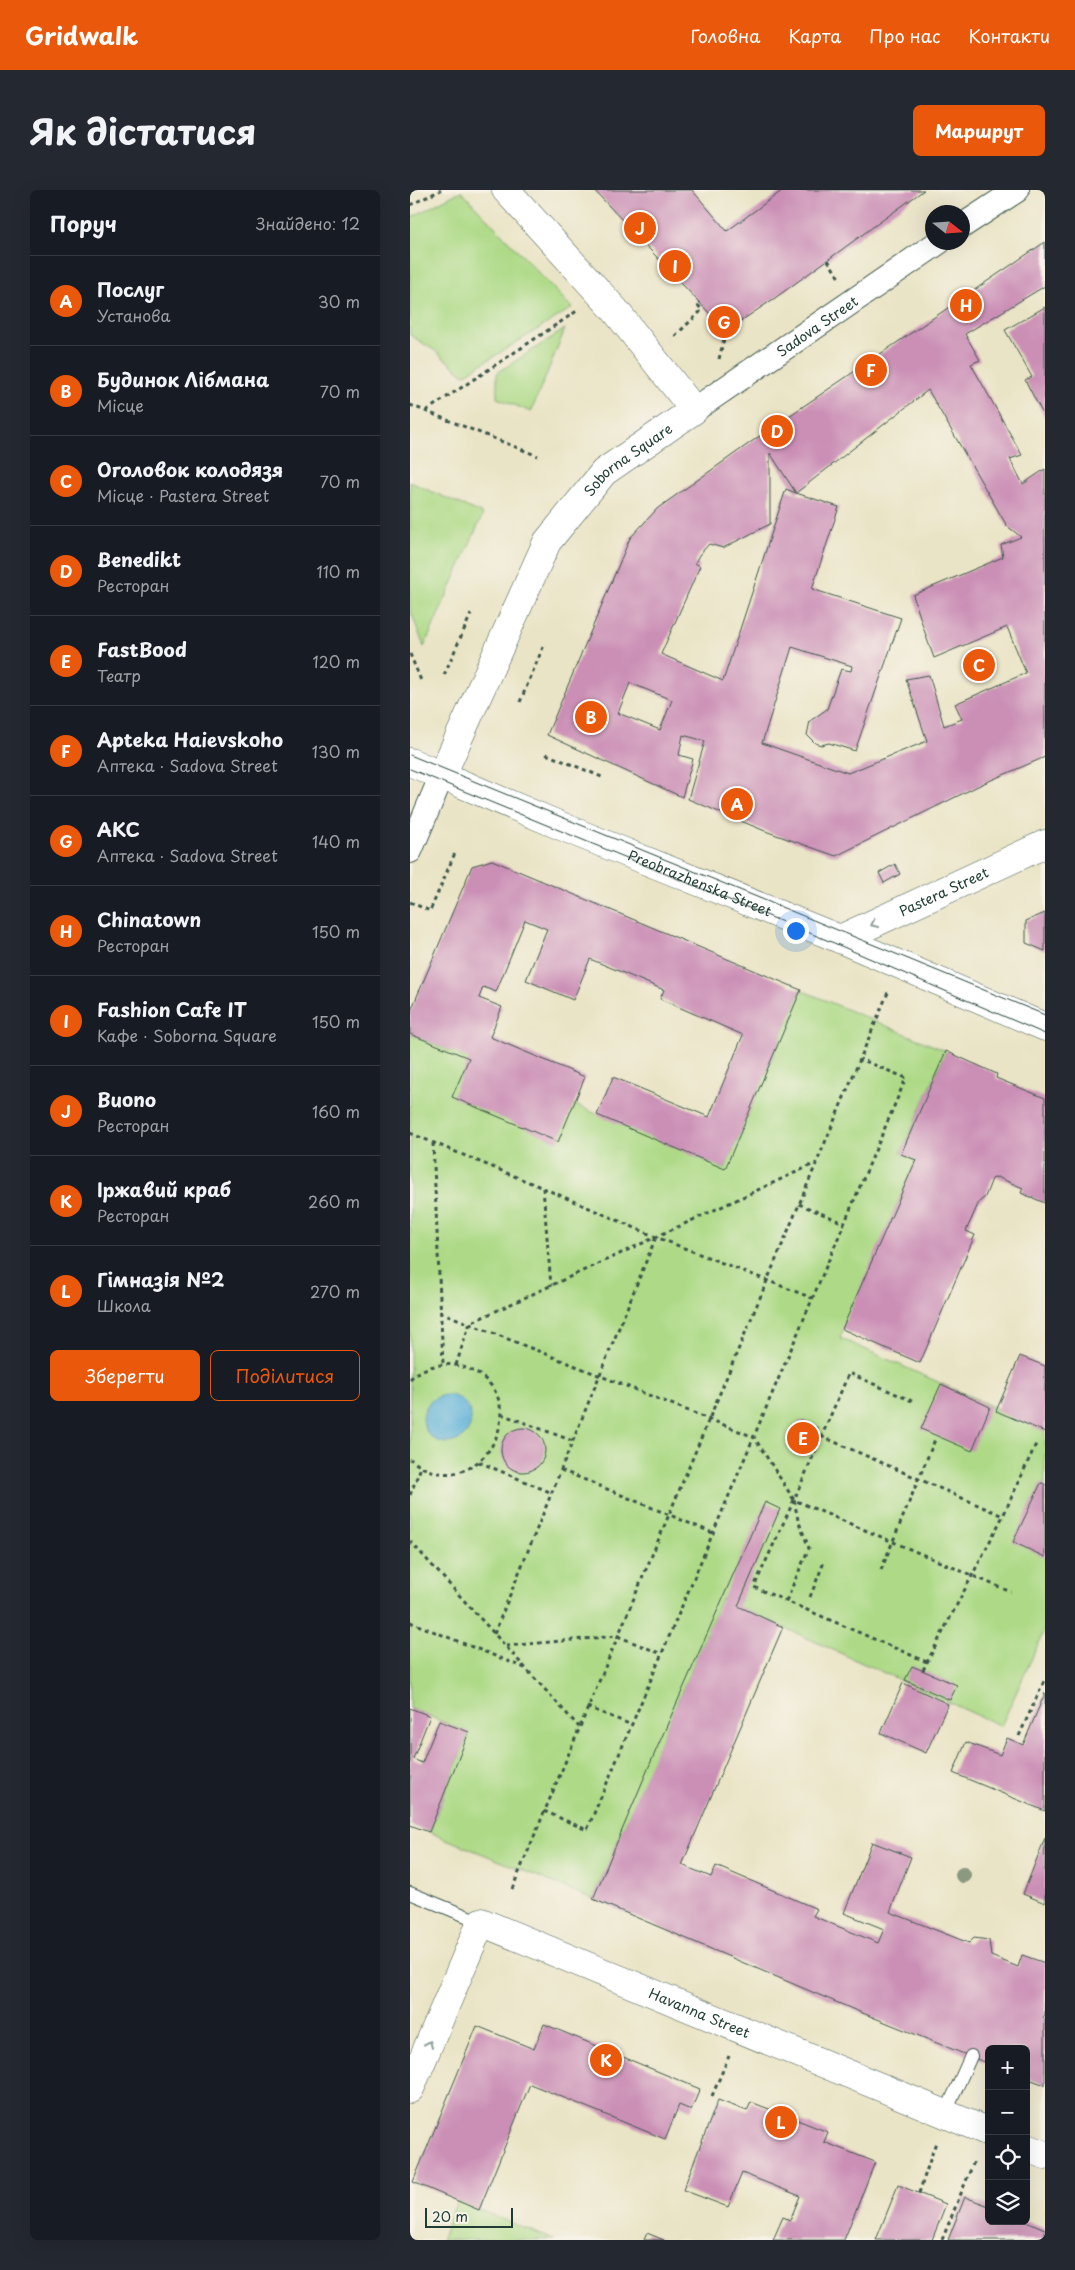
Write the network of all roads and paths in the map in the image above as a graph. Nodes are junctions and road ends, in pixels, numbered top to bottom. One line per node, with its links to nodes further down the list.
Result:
1 (441, 190): 4 (path)
2 (506, 190): 9 (street)
3 (1017, 190): 5 (street)
4 (410, 205)
5 (970, 221)
6 (926, 250): 15 (street, Sadova Street)
7 (828, 260): 8 (path)
8 (841, 280)
9 (601, 295): 15 (street); 16 (path)
10 (699, 302): 12 (path)
11 (726, 331): 13 (path)
12 (675, 336)
13 (718, 362)
14 (410, 405): 16 (path)
15 (694, 410): 26 (street, Soborna Square)
16 (426, 411): 17 (path)
17 (538, 456)
18 (471, 614): 21 (path)
19 (544, 645): 23 (path)
20 (410, 654): 22 (path)
21 (444, 675)
22 (422, 683)
23 (520, 702)
24 (546, 754): 27 (path)
25 (410, 762): 26 (street, Preobrazhenska Street)
26 (442, 775): 29 (street); 32 (street, Preobrazhenska Street)
27 (602, 776)
28 (1045, 844): 32 (street, Pastera Street, one-way to 32)
29 (410, 851)
30 (455, 853): 31 (path)
31 (410, 902)
32 (840, 940): 33 (street, Preobrazhenska Street)
33 (899, 966): 34 (street, Preobrazhenska Street); 35 (path)
34 (1045, 1027)
35 (860, 1059): 38 (path); 41 (path)
36 (410, 1133): 37 (path)
37 (433, 1143): 39 (path); 46 (path)
38 (816, 1163): 40 (path); 42 (path)
39 (543, 1188): 42 (path); 44 (path)
40 (799, 1204): 41 (path); 43 (path)
41 (844, 1223): 45 (path)
42 (656, 1237): 43 (path); 44 (path); 50 (path)
43 (767, 1280): 45 (path); 54 (path)
44 (551, 1286): 47 (path)
45 (812, 1298): 56 (path)
46 (440, 1312): 47 (path); 48 (path)
47 (470, 1324): 49 (path); 50 (path)
48 (443, 1364): 49 (path); 51 (path)
49 (456, 1365): 53 (path)
50 (600, 1375): 54 (path); 58 (path)
51 (410, 1379)
52 (912, 1401): 55 (path)
53 (501, 1414): 58 (path); 61 (path)
54 (709, 1419): 56 (path); 68 (path)
55 (821, 1436): 64 (path); 67 (path)
56 (754, 1437): 67 (path); 70 (path)
57 (936, 1437): 64 (path)
58 (573, 1441): 63 (path)
59 (1036, 1444): 69 (path)
60 (410, 1459): 62 (path)
61 (479, 1462): 62 (path); 65 (path)
62 (421, 1467): 66 (path)
63 (561, 1470): 65 (path); 68 (path)
64 (918, 1480): 69 (path); 72 (path)
65 (552, 1493): 80 (path)
66 (410, 1495)
67 (794, 1500): 72 (path); 78 (path); 78 (path)
68 (669, 1515): 70 (path); 81 (path)
69 (1003, 1516): 75 (path)
70 (713, 1533): 83 (path)
71 (410, 1541): 80 (path)
72 (892, 1542): 74 (path); 75 (path)
73 (824, 1562): 77 (path)
74 (881, 1570)
75 (971, 1576): 76 (path); 84 (path)
76 (1011, 1592)
77 (810, 1597)
78 (786, 1601): 84 (path)
79 (410, 1622): 85 (path)
80 (494, 1634): 82 (path)
81 (617, 1636): 82 (path); 83 (path); 88 (path)
82 (505, 1646): 85 (path)
83 (662, 1654): 89 (path)
84 (927, 1662): 86 (path)
85 (526, 1669): 90 (path)
86 (923, 1670)
87 (1045, 1679): 91 (path)
88 (587, 1708): 89 (path); 90 (path)
89 (632, 1725): 92 (path)
90 (579, 1727): 92 (path)
91 (1019, 1736)
92 (544, 1811): 93 (path)
93 (512, 1889)
94 (410, 1893): 95 (lane, Havanna Street)
95 (481, 1922): 98 (street, one-way to 95); 100 (street, Havanna Street)
96 (729, 2056): 99 (path)
97 (970, 2056): 100 (lane)
98 (410, 2089)
99 (712, 2096)
100 (945, 2114): 101 (street, Havanna Street)
101 (985, 2130)
102 (936, 2142): 106 (path)
103 (1030, 2149): 104 (street)
104 (1045, 2155)
105 (975, 2159): 107 (path)
106 (919, 2193)
107 (942, 2240)

